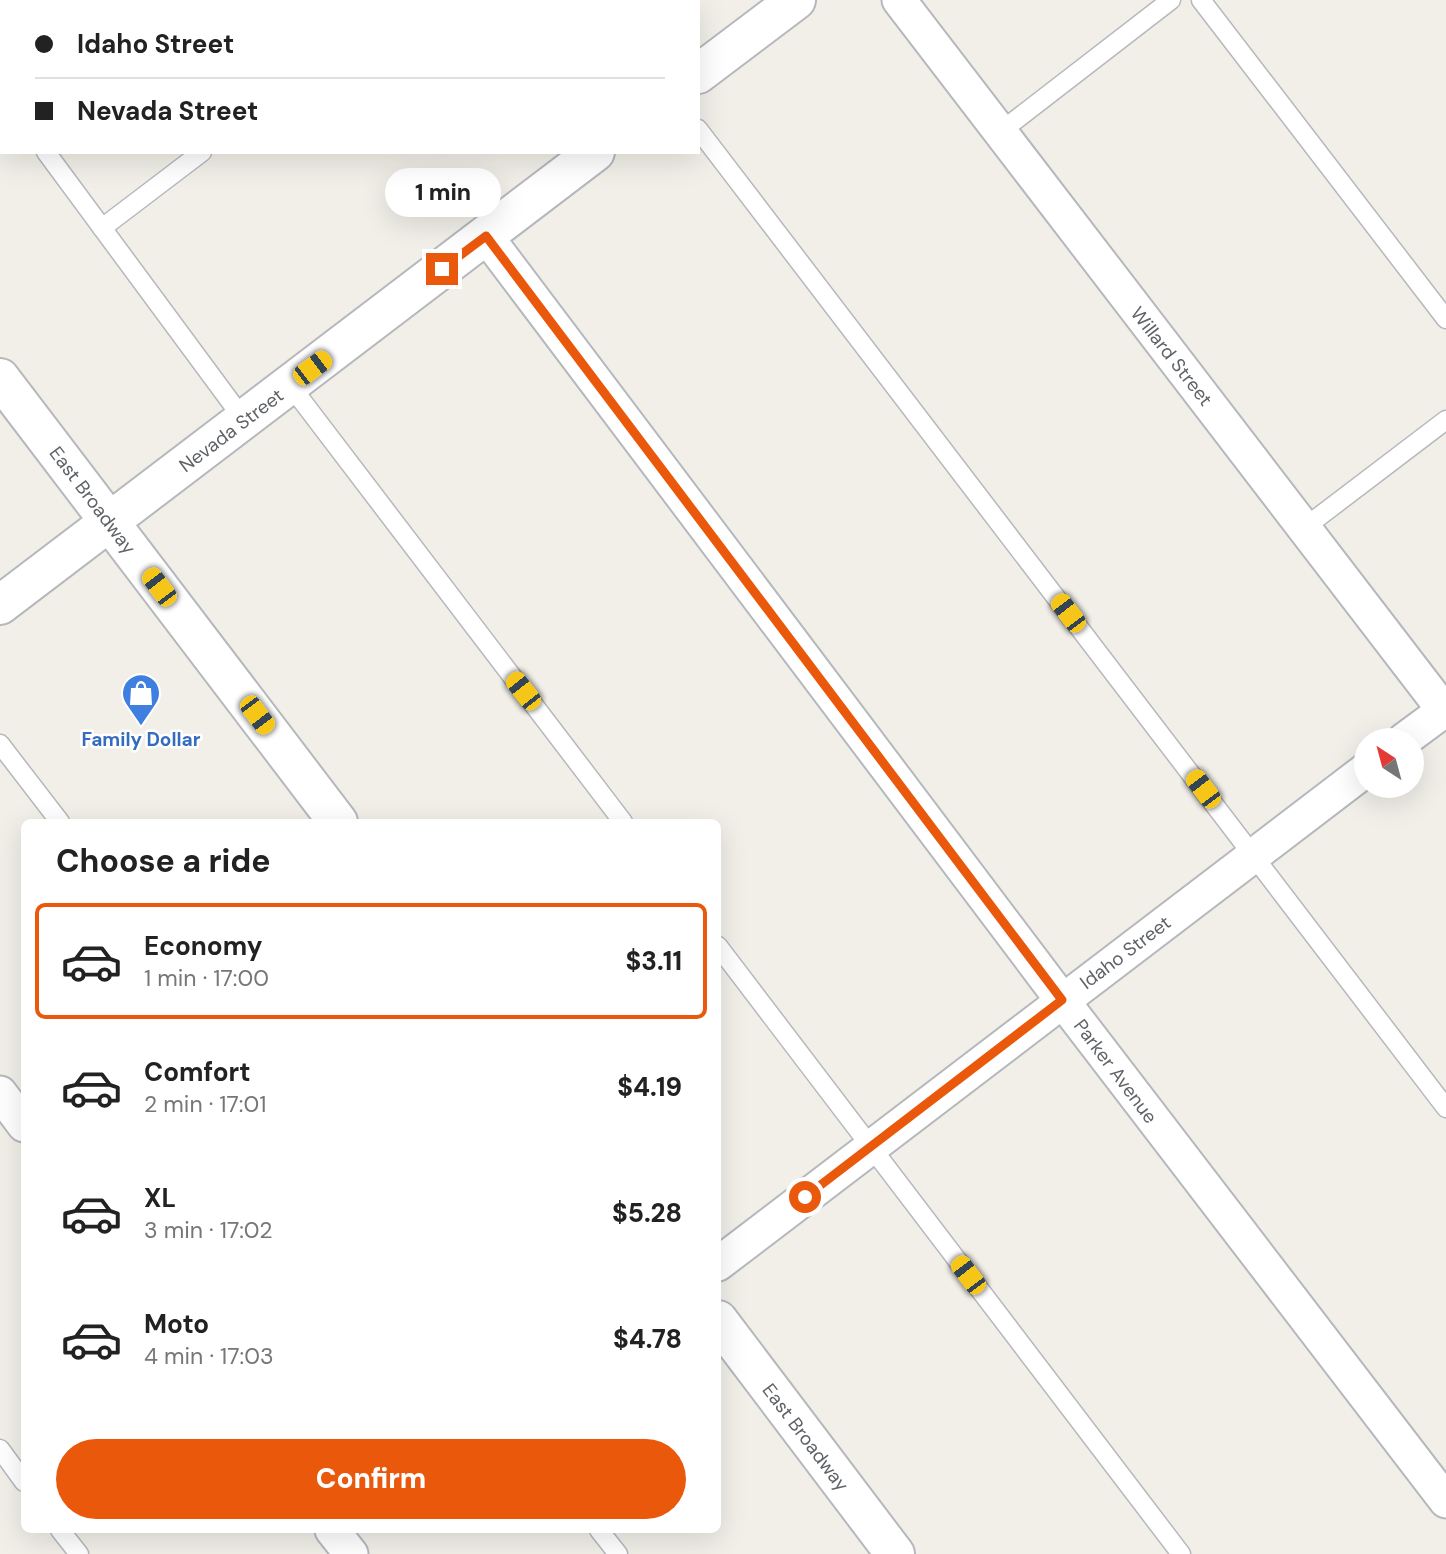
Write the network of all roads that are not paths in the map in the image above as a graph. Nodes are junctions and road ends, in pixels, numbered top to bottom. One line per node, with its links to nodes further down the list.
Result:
1 (796, 0): 5 (street)
2 (898, 0): 7 (street, Willard Street)
3 (1171, 0): 7 (lane)
4 (1201, 0): 13 (lane)
5 (700, 72)
6 (700, 132): 28 (lane)
7 (1000, 132): 19 (street, Willard Street)
8 (47, 154): 11 (lane)
9 (199, 154): 11 (lane)
10 (593, 154): 12 (street, Nevada Street)
11 (102, 228): 16 (lane)
12 (486, 236): 15 (street, Nevada Street); 30 (street, Parker Avenue)
13 (1446, 319)
14 (0, 378): 18 (street, East Broadway)
15 (290, 385): 16 (street, Nevada Street); 27 (lane)
16 (244, 420): 18 (street, Nevada Street)
17 (1446, 420): 19 (lane)
18 (110, 522): 20 (street, Nevada Street); 26 (street, East Broadway)
19 (1304, 528): 21 (street, Willard Street)
20 (0, 605)
21 (1445, 710): 22 (street)
22 (1420, 728)
23 (0, 744): 25 (lane)
24 (1354, 779): 28 (street, Idaho Street)
25 (58, 819)
26 (336, 819)
27 (621, 819)
28 (1253, 855): 30 (street, Idaho Street); 32 (lane)
29 (721, 950): 34 (lane)
30 (1062, 1000): 34 (street, Idaho Street); 39 (street, Parker Avenue)
31 (0, 1093): 33 (street)
32 (1446, 1108)
33 (21, 1121)
34 (870, 1147): 35 (street, Idaho Street); 45 (lane)
35 (721, 1262)
36 (721, 1324): 44 (street, East Broadway)
37 (0, 1449): 38 (lane)
38 (21, 1478)
39 (1446, 1501)
40 (63, 1533): 42 (lane)
41 (601, 1533): 43 (lane)
42 (79, 1554)
43 (618, 1554)
44 (895, 1554)
45 (1181, 1554)

